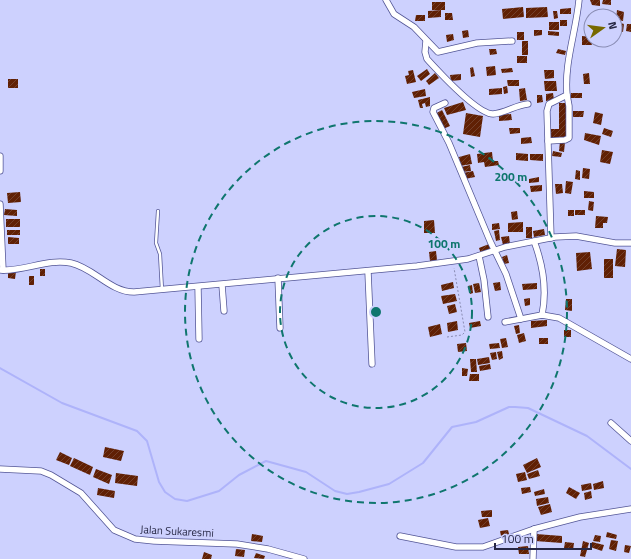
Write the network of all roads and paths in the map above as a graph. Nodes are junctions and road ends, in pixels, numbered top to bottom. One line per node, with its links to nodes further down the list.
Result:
1 (386, 0): 3 (street)
2 (579, 0): 5 (street)
3 (426, 41): 4 (street); 7 (street)
4 (512, 41)
5 (567, 95): 8 (street); 8 (street)
6 (445, 102): 16 (street)
7 (528, 104)
8 (548, 141): 13 (street)
9 (0, 156): 10 (street)
10 (0, 171)
11 (0, 204): 19 (street)
12 (158, 211): 24 (lane)
13 (551, 238): 14 (street); 15 (street)
14 (534, 242): 16 (street); 26 (street)
15 (631, 243)
16 (495, 251): 17 (street); 28 (street)
17 (478, 256): 18 (street); 27 (street)
18 (453, 261): 20 (street); 31 (path)
19 (1, 270): 24 (street)
20 (368, 272): 21 (street); 34 (street)
21 (278, 278): 22 (street); 30 (street)
22 (222, 285): 23 (street); 25 (street)
23 (198, 287): 24 (street); 32 (street)
24 (162, 290)
25 (224, 310)
26 (542, 315): 28 (street); 33 (street)
27 (488, 316)
28 (521, 319): 29 (street)
29 (505, 322)
30 (280, 328)
31 (447, 337)
32 (199, 339)
33 (631, 360)
34 (372, 364)
35 (611, 423): 36 (street)
36 (631, 441)
37 (0, 469): 41 (street, Jalan Sukaresmi)
38 (631, 509): 39 (street)
39 (534, 529): 40 (street); 42 (street)
40 (400, 536)
41 (304, 559)
42 (533, 559)

